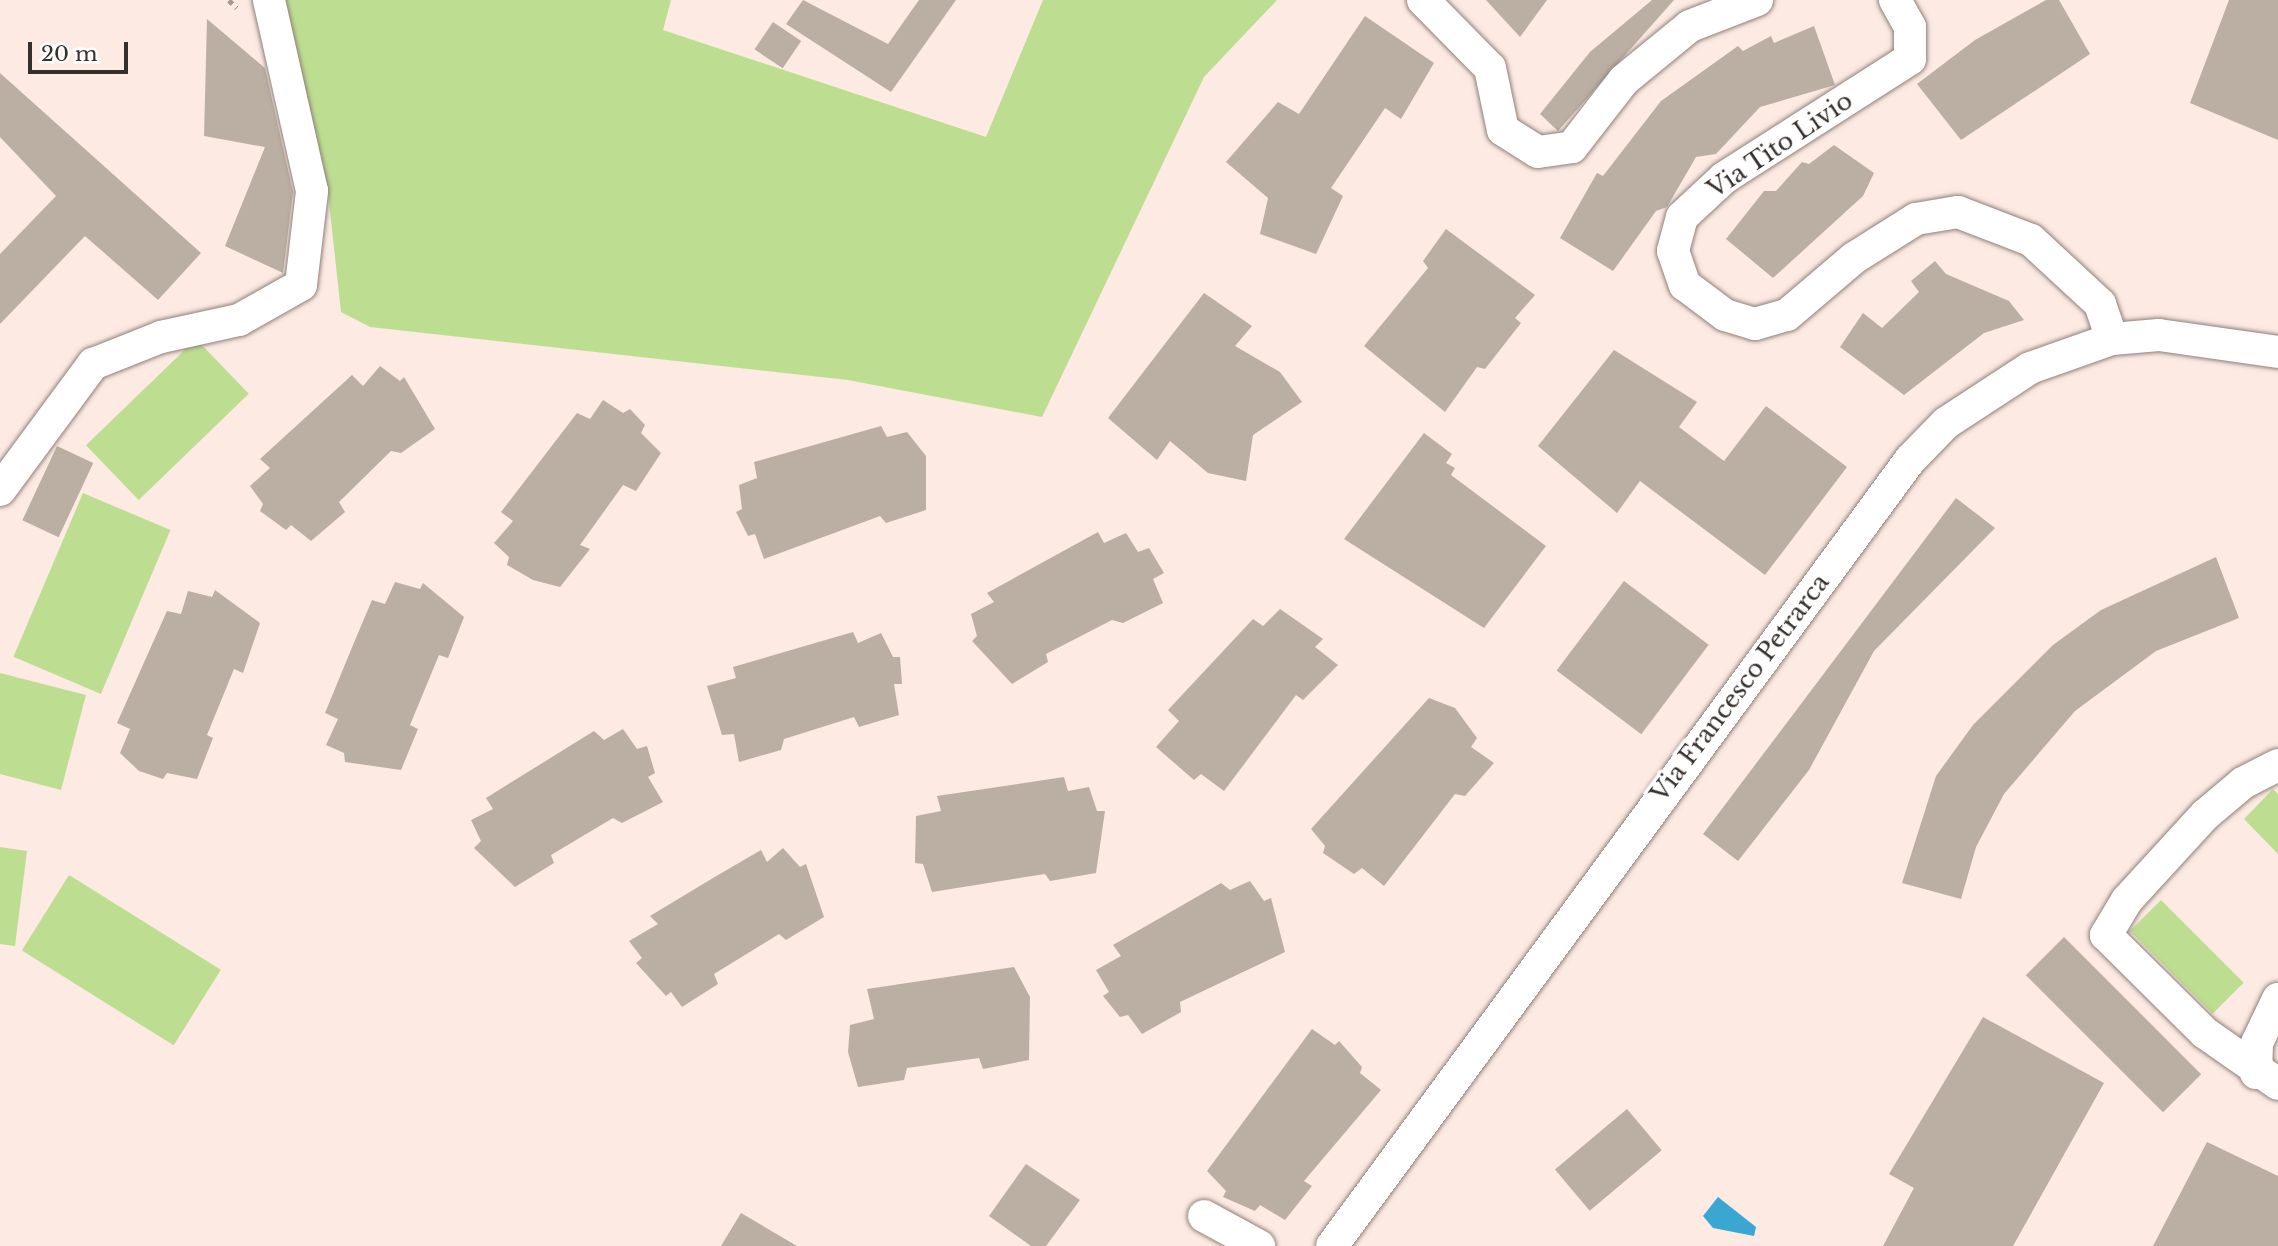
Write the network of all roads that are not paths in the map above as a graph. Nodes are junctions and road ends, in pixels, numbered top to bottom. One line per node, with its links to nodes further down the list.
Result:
1 (269, 0): 7 (street)
2 (1423, 0): 3 (street)
3 (1757, 0)
4 (1895, 0): 5 (street, Via Tito Livio)
5 (2112, 339): 6 (street, Via Francesco Petrarca); 13 (street, Via Francesco Petrarca)
6 (2278, 352)
7 (0, 490)
8 (2278, 765): 10 (street)
9 (2278, 999): 10 (street)
10 (2267, 1079)
11 (1205, 1216): 12 (street)
12 (1259, 1246)
13 (1332, 1246)

